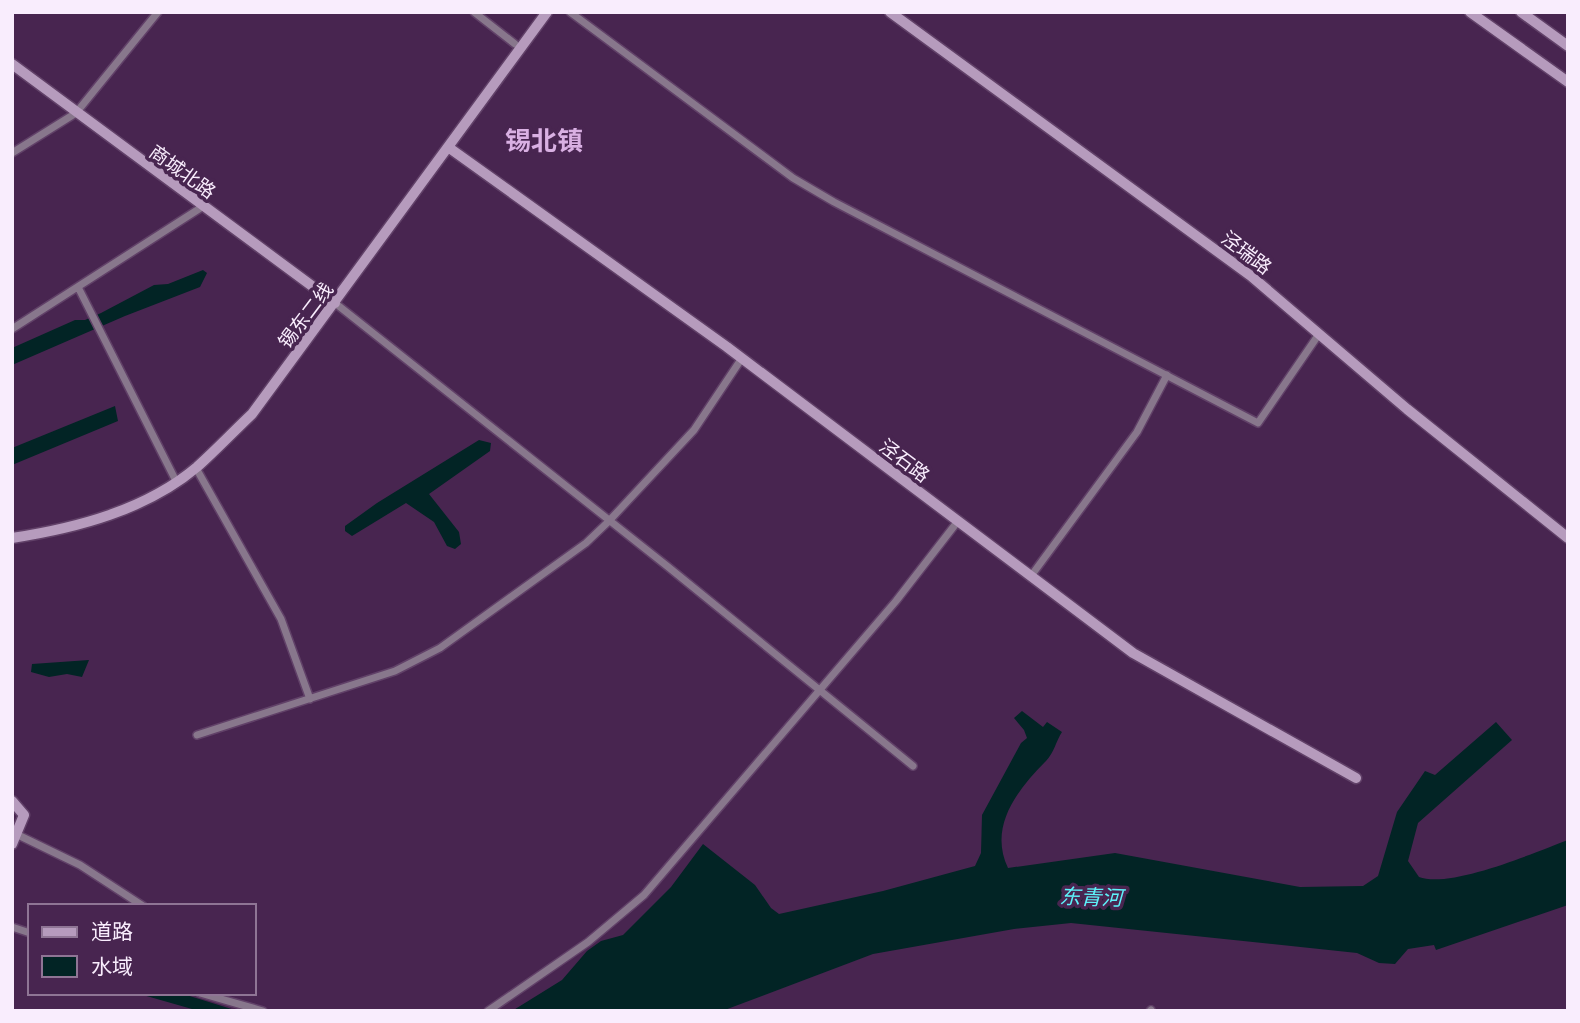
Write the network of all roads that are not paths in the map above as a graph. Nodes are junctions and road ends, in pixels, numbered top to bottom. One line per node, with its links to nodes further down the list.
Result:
1 (158, 12): 12 (street)
2 (474, 12): 8 (street)
3 (547, 12): 13 (street, 锡东二线)
4 (570, 12): 21 (street)
5 (891, 12): 19 (street, 泾瑞路)
6 (1470, 12): 11 (street)
7 (1521, 12): 9 (street)
8 (515, 44)
9 (1568, 46)
10 (12, 64): 12 (street, 商城北路)
11 (1568, 82)
12 (76, 113): 14 (street); 15 (street, 商城北路)
13 (448, 147): 17 (street, 锡东二线); 20 (street, 泾石路)
14 (12, 153)
15 (202, 207): 16 (street); 17 (street, 商城北路)
16 (78, 287): 18 (street); 23 (street)
17 (335, 303): 22 (street, 锡东二线); 24 (street)
18 (12, 329)
19 (1319, 334): 21 (street); 27 (street, 泾瑞路)
20 (742, 358): 24 (street); 25 (street, 泾石路)
21 (1167, 375): 28 (street)
22 (196, 468): 23 (street, 锡东二线); 30 (street)
23 (176, 481): 26 (street, 锡东二线)
24 (608, 522): 29 (street); 30 (street)
25 (958, 522): 28 (street, 泾石路); 29 (street)
26 (12, 538)
27 (1568, 538)
28 (1031, 576): 33 (street, 泾石路)
29 (820, 689): 32 (street); 40 (street)
30 (310, 699): 31 (street)
31 (197, 735)
32 (914, 766)
33 (1356, 778)
34 (12, 801): 35 (street)
35 (16, 834): 36 (street); 37 (street)
36 (12, 845)
37 (140, 904)
38 (207, 995): 39 (street)
39 (263, 1011)
40 (488, 1011)

